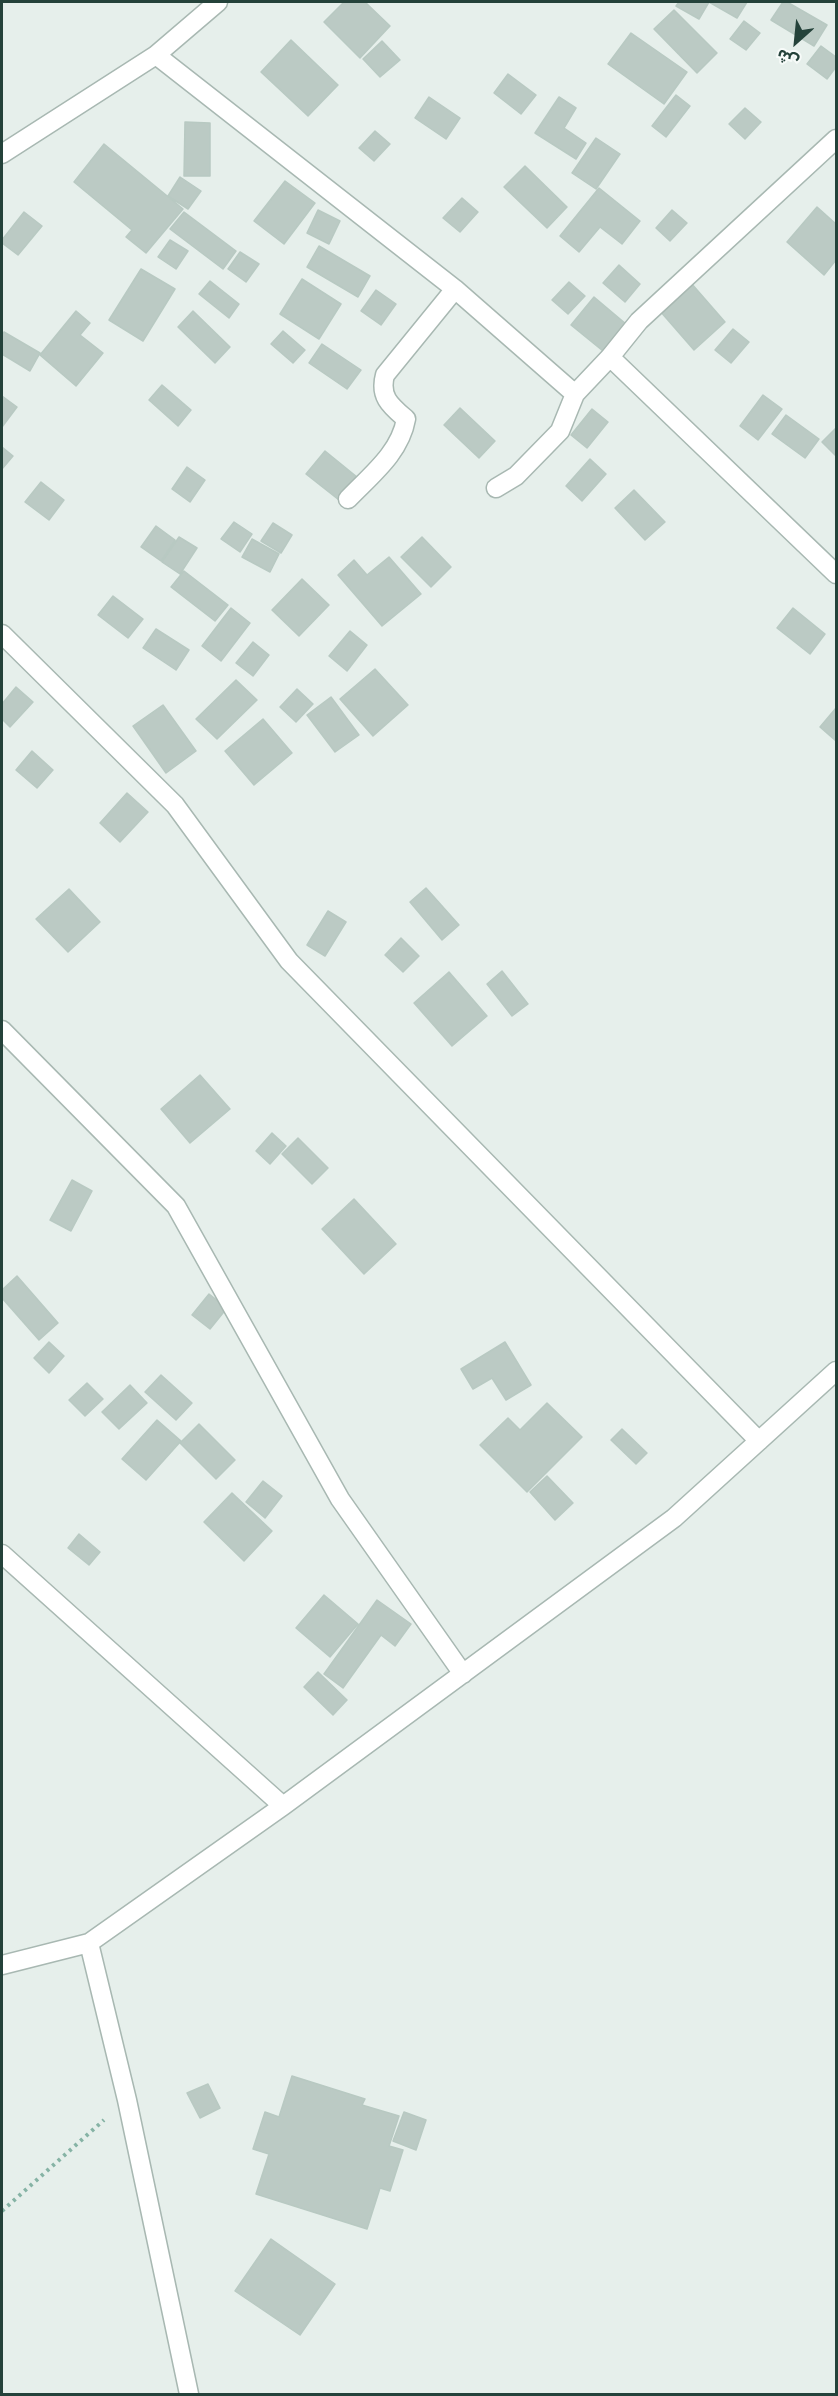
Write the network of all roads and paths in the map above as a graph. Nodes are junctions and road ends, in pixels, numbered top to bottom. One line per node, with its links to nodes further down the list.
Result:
1 (218, 2): 2 (street)
2 (156, 55): 4 (street); 5 (street)
3 (837, 140): 6 (street)
4 (2, 154)
5 (455, 289): 7 (street); 9 (street)
6 (610, 357): 7 (street); 10 (street)
7 (575, 394): 8 (street)
8 (496, 488)
9 (348, 499)
10 (837, 574)
11 (2, 634): 14 (street)
12 (2, 1030): 16 (street)
13 (837, 1371): 14 (street)
14 (759, 1441): 16 (street)
15 (2, 1554): 17 (street)
16 (463, 1674): 17 (street)
17 (283, 1806): 18 (street)
18 (89, 1943): 19 (street); 20 (street)
19 (2, 1965)
20 (127, 2100): 21 (path); 22 (street)
21 (2, 2211)
22 (189, 2394)

